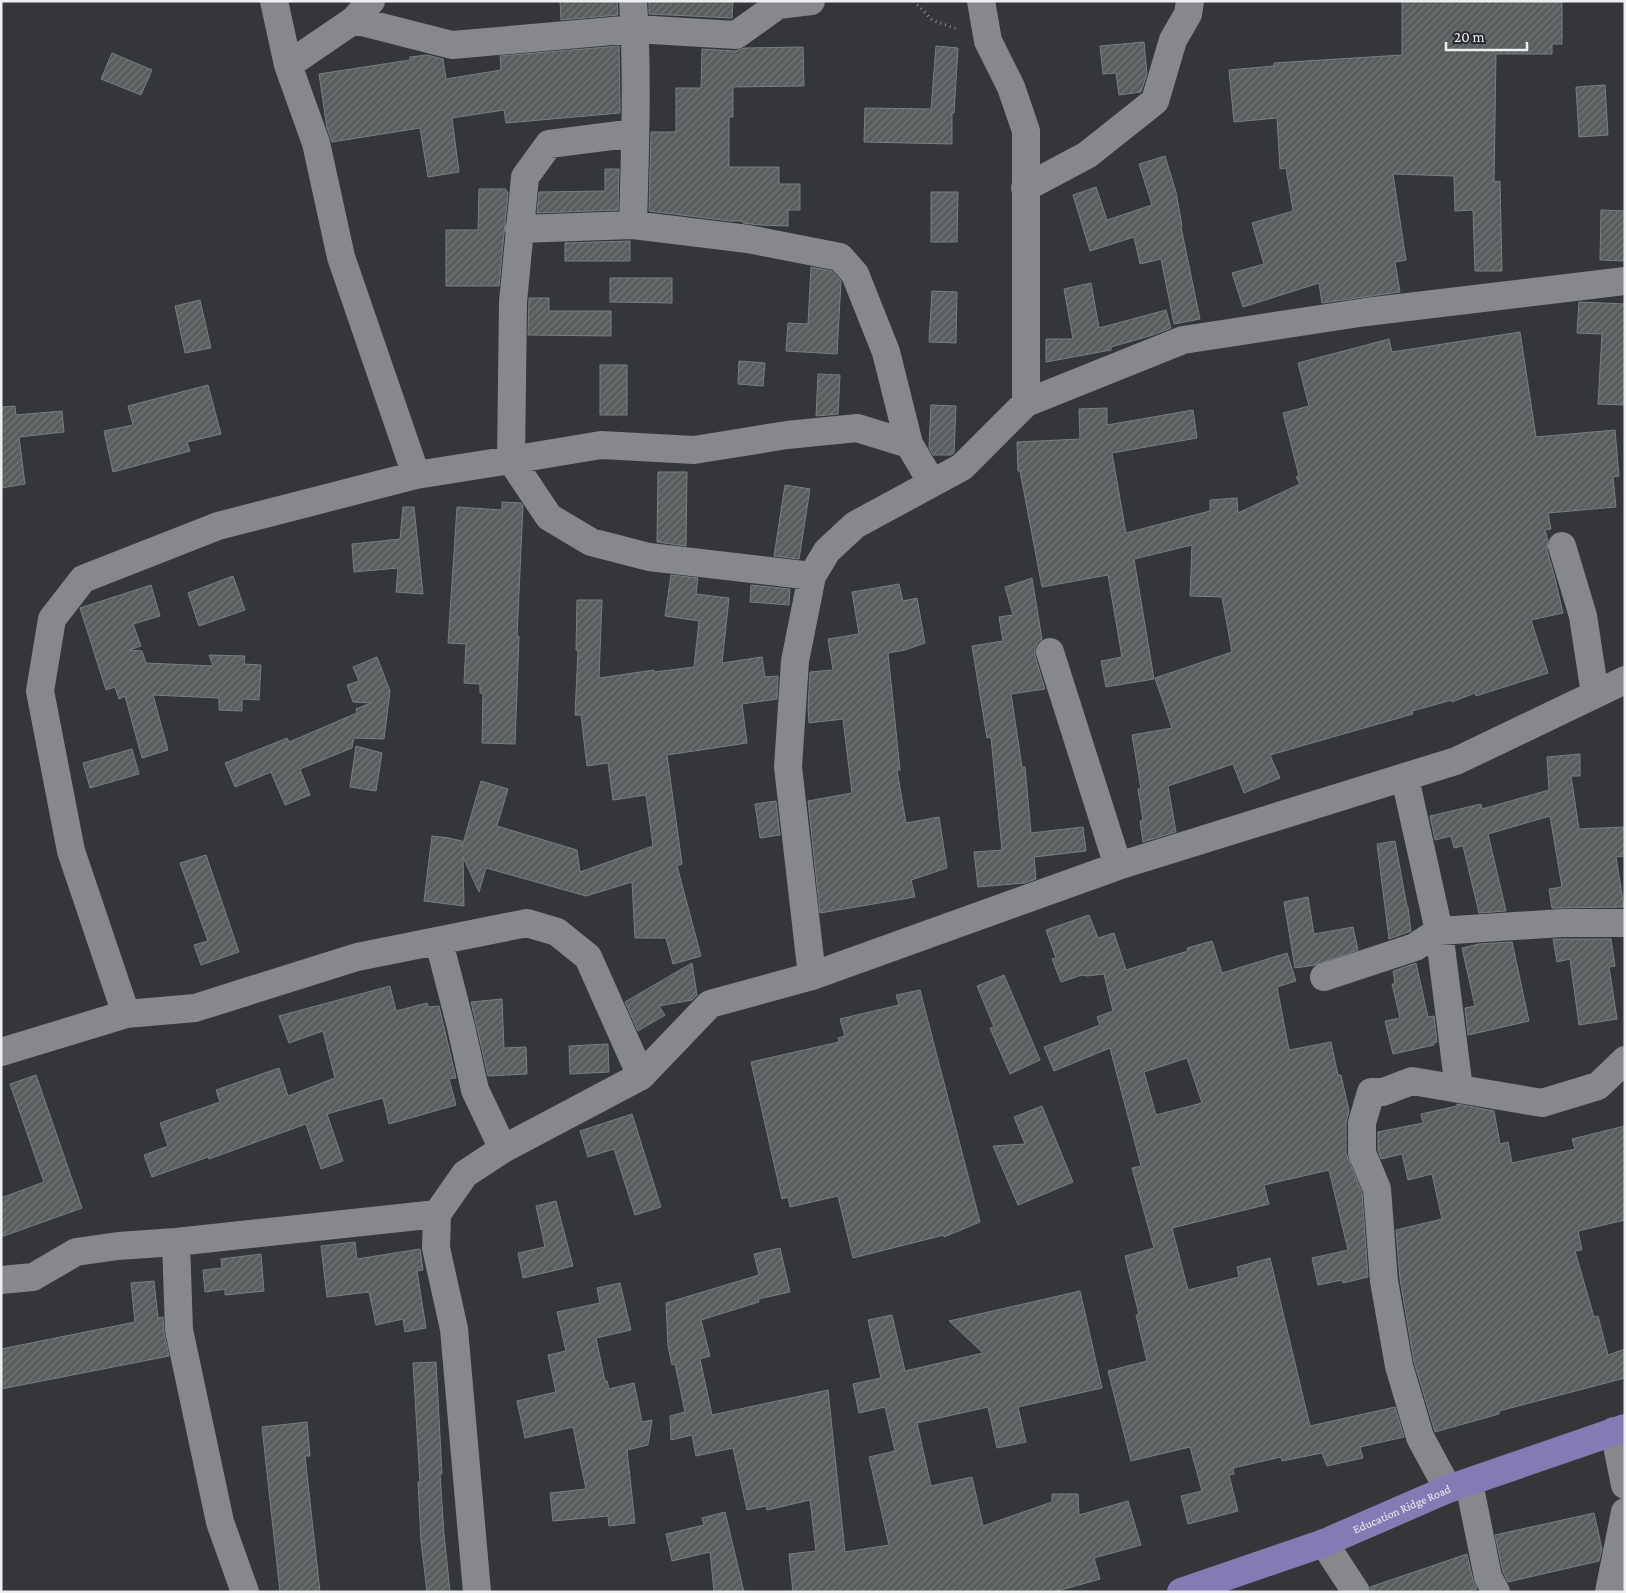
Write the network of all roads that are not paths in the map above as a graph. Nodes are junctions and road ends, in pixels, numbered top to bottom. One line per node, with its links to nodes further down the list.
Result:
1 (274, 1): 8 (street)
2 (633, 1): 7 (street)
3 (811, 1): 7 (street)
4 (981, 1): 10 (street)
5 (1190, 1): 10 (street)
6 (363, 11): 7 (street); 8 (street)
7 (635, 29): 9 (street)
8 (288, 65): 17 (street)
9 (635, 133): 11 (street); 12 (street)
10 (1025, 188): 14 (street)
11 (633, 225): 12 (street); 15 (street)
12 (520, 228): 16 (street)
13 (1625, 281): 14 (street)
14 (1026, 403): 18 (street)
15 (909, 444): 16 (street); 18 (street)
16 (511, 460): 17 (street); 20 (street)
17 (416, 475): 31 (street)
18 (932, 483): 20 (street)
19 (1562, 546): 23 (street)
20 (812, 576): 29 (street)
21 (1050, 652): 25 (street)
22 (1625, 680): 23 (street)
23 (1594, 694): 24 (street)
24 (1405, 778): 25 (street); 27 (street)
25 (1118, 866): 29 (street)
26 (1625, 923): 27 (street)
27 (1439, 931): 30 (street); 35 (street)
28 (439, 942): 31 (street); 34 (street); 36 (street)
29 (812, 976): 34 (street)
30 (1324, 977)
31 (126, 1014): 32 (street)
32 (1, 1052)
33 (1625, 1060): 35 (street)
34 (641, 1076): 36 (street)
35 (1459, 1089): 42 (street)
36 (503, 1149): 37 (street)
37 (438, 1214): 38 (street); 46 (street)
38 (176, 1242): 39 (street); 45 (street)
39 (1, 1280)
40 (1619, 1430): 41 (street); 42 (main road, Education Ridge Road)
41 (1625, 1485)
42 (1458, 1486): 44 (main road, Education Ridge Road); 49 (street)
43 (1625, 1512): 50 (street)
44 (1324, 1544): 47 (main road, Education Ridge Road); 48 (street)
45 (245, 1592)
46 (477, 1592)
47 (1181, 1592)
48 (1356, 1592)
49 (1496, 1592)
50 (1609, 1592)

